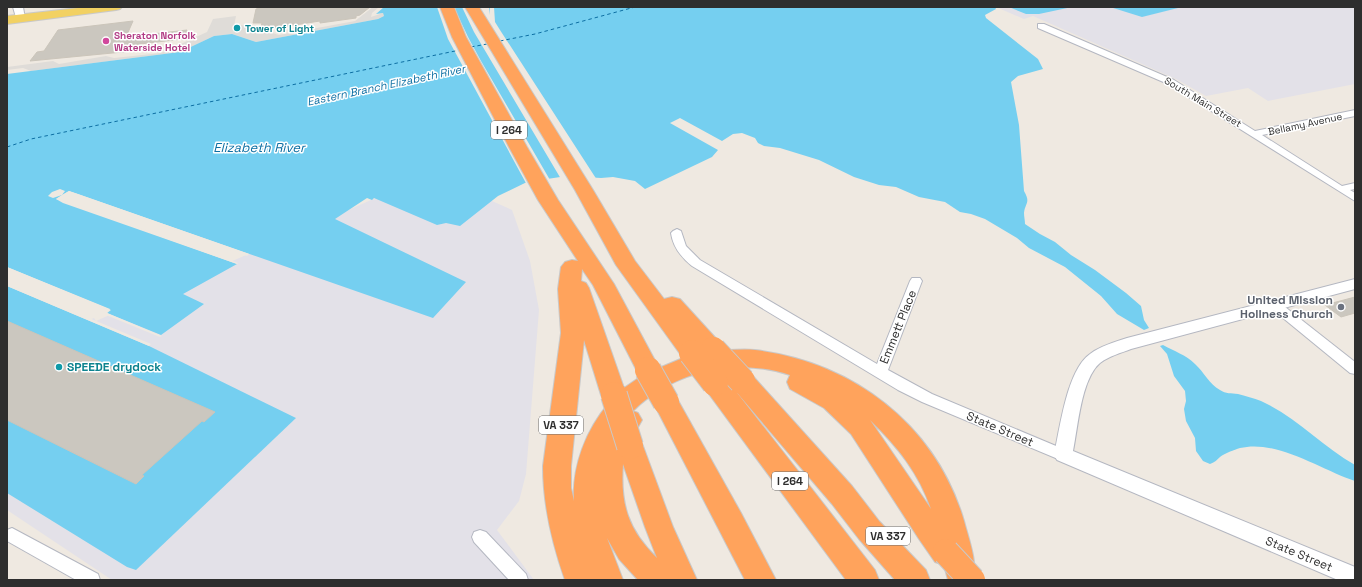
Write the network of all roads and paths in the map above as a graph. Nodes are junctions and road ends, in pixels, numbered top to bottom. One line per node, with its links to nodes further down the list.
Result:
1 (76, 7): 6 (main road)
2 (116, 7): 6 (main road)
3 (446, 7): 16 (highway, I 264)
4 (472, 7): 10 (highway)
5 (484, 7): 10 (highway)
6 (19, 13): 7 (main road); 8 (main road)
7 (7, 16)
8 (7, 20)
9 (1041, 26): 12 (street, South Main Street)
10 (485, 28): 22 (highway, I 264)
11 (1355, 113): 12 (street, Bellamy Avenue)
12 (1255, 134): 14 (street, South Main Street)
13 (1355, 186): 14 (street)
14 (1341, 189): 15 (street, South Main Street)
15 (1355, 198)
16 (548, 200): 18 (highway, VA 337); 35 (highway, I 264, bridge)
17 (677, 234): 24 (street, State Street)
18 (572, 267): 30 (highway, bridge); 33 (highway, VA 337)
19 (916, 281): 24 (street, Emmett Place)
20 (1355, 284): 21 (street)
21 (1276, 306): 23 (street); 25 (street)
22 (703, 351): 26 (highway, VA 337, bridge); 36 (highway, I 264, bridge)
23 (1355, 369)
24 (880, 373): 25 (street, State Street)
25 (1063, 456): 29 (street, State Street)
26 (842, 495): 37 (highway); 38 (highway, VA 337)
27 (12, 535): 31 (street)
28 (480, 537): 32 (street)
29 (1355, 577)
30 (674, 579): 40 (highway, bridge)
31 (92, 580)
32 (520, 580)
33 (580, 580)
34 (608, 580): 39 (highway)
35 (761, 580)
36 (864, 580)
37 (915, 580)
38 (931, 580)
39 (961, 580)
40 (972, 580)

